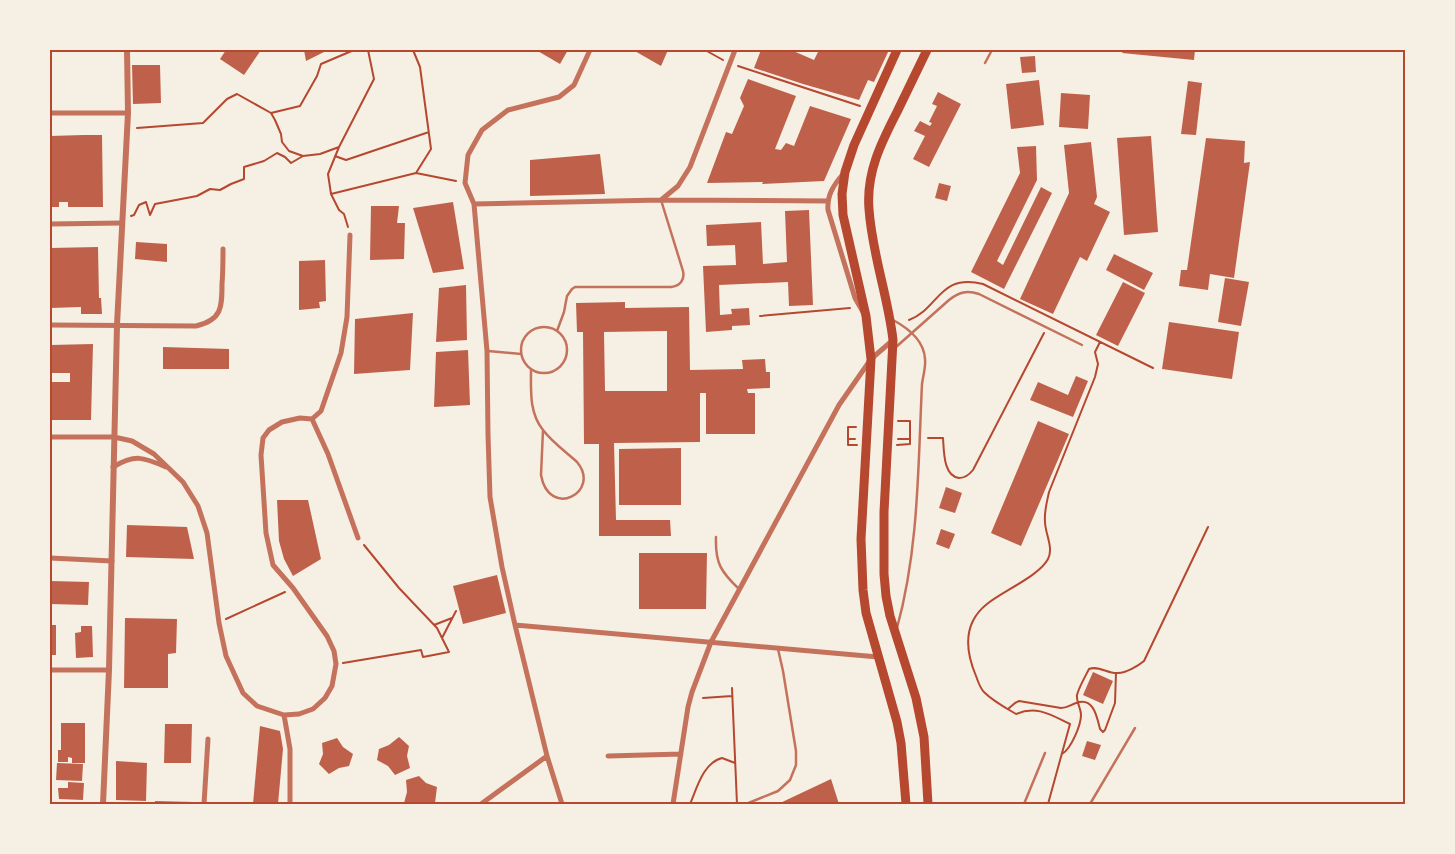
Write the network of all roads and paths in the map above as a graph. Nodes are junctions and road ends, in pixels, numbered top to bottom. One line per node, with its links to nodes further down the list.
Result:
1 (127, 50): 15 (street)
2 (354, 50): 16 (path)
3 (368, 50): 19 (path)
4 (413, 50): 18 (path)
5 (590, 50): 24 (street)
6 (705, 50): 11 (path)
7 (735, 50): 11 (street)
8 (897, 50): 22 (main road)
9 (927, 50): 37 (main road)
10 (992, 50): 12 (lane)
11 (729, 63): 13 (path); 26 (street)
12 (985, 63)
13 (864, 107)
14 (50, 113): 15 (street)
15 (128, 113): 30 (street)
16 (270, 113): 17 (path); 20 (path)
17 (131, 129)
18 (429, 132): 21 (path); 23 (path)
19 (339, 147): 20 (path); 21 (path)
20 (303, 156): 29 (path)
21 (335, 156): 25 (path)
22 (845, 172): 27 (street); 36 (main road)
23 (416, 173): 24 (path); 25 (path)
24 (466, 183): 28 (street)
25 (331, 194): 32 (path)
26 (661, 200): 27 (street); 28 (street); 43 (lane)
27 (828, 201): 36 (street)
28 (474, 204): 48 (street)
29 (128, 216)
30 (122, 223): 31 (street); 41 (street)
31 (50, 224)
32 (350, 235): 53 (street)
33 (223, 249): 41 (street)
34 (850, 308): 35 (path)
35 (760, 316)
36 (866, 316): 50 (main road)
37 (890, 318): 39 (lane); 46 (main road)
38 (1051, 318): 39 (path); 42 (path); 45 (path)
39 (901, 324): 44 (lane)
40 (50, 325): 41 (street)
41 (117, 325): 58 (street)
42 (1046, 328): 44 (lane); 47 (lane); 59 (path)
43 (557, 331): 49 (lane); 52 (lane)
44 (912, 332): 46 (lane); 76 (lane)
45 (1100, 342): 51 (path); 89 (path)
46 (893, 345): 50 (street); 76 (main road)
47 (1082, 345)
48 (488, 351): 49 (lane); 75 (street)
49 (521, 354): 52 (lane)
50 (870, 359): 70 (street); 80 (main road)
51 (1153, 368)
52 (531, 370): 56 (lane)
53 (312, 419): 66 (street); 69 (street)
54 (897, 421): 61 (path)
55 (859, 427): 60 (path)
56 (543, 430): 56 (lane)
57 (50, 437): 58 (street)
58 (114, 437): 62 (street); 63 (street)
59 (937, 438)
60 (859, 445)
61 (894, 445)
62 (113, 468): 63 (street); 68 (street)
63 (171, 469): 73 (street)
64 (1208, 528): 84 (path)
65 (716, 537): 70 (lane)
66 (358, 538): 74 (path)
67 (50, 558): 68 (street)
68 (112, 561): 83 (street)
69 (294, 588): 73 (path); 81 (street)
70 (739, 589): 78 (street)
71 (456, 611): 72 (path)
72 (452, 618): 74 (path); 77 (path)
73 (219, 622): 90 (street)
74 (434, 625): 77 (path)
75 (515, 625): 78 (street); 96 (street)
76 (895, 634): 109 (main road)
77 (442, 638): 81 (path)
78 (711, 642): 79 (street); 94 (street)
79 (778, 648): 80 (street); 107 (lane)
80 (878, 657): 108 (main road)
81 (336, 664): 90 (street)
82 (50, 670): 83 (street)
83 (109, 670): 99 (street)
84 (1116, 674): 88 (path); 88 (path)
85 (732, 688): 86 (path)
86 (732, 696): 87 (path); 98 (path)
87 (703, 698)
88 (1078, 702): 89 (path); 95 (path)
89 (1008, 709): 95 (path)
90 (284, 715): 101 (street)
91 (1135, 728): 112 (lane)
92 (208, 739): 100 (street)
93 (1045, 753): 110 (lane)
94 (681, 754): 97 (street); 104 (street)
95 (1062, 754): 111 (path)
96 (547, 756): 102 (street); 103 (street)
97 (608, 756)
98 (735, 763): 105 (path); 106 (path)
99 (103, 804)
100 (204, 804)
101 (290, 804)
102 (480, 804)
103 (562, 804)
104 (673, 804)
105 (690, 804)
106 (737, 804)
107 (746, 804)
108 (906, 804)
109 (928, 804)
110 (1024, 804)
111 (1048, 804)
112 (1090, 804)

